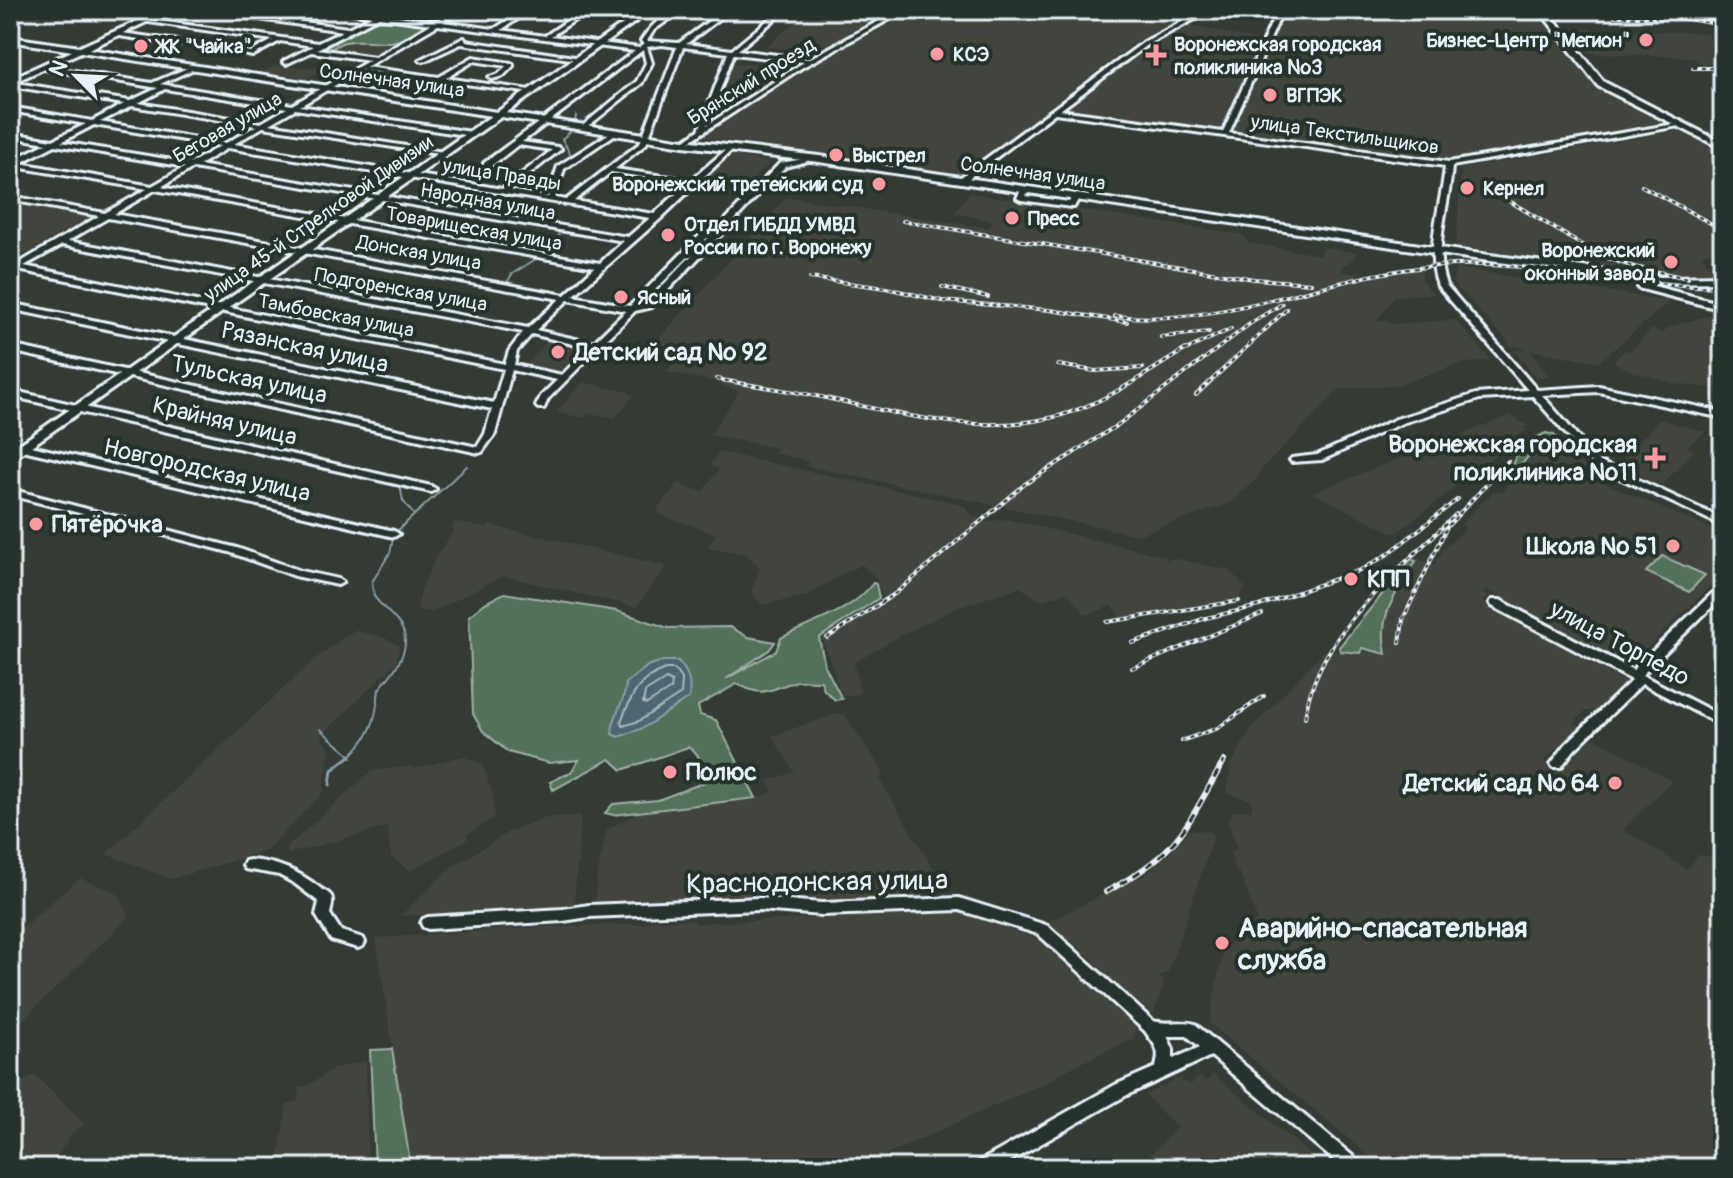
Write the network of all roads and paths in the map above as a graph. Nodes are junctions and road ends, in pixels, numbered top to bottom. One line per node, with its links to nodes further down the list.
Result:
1 (166, 10): 16 (main road); 21 (main road)
2 (199, 10): 18 (street)
3 (338, 10): 15 (street)
4 (460, 10): 17 (street, Беговая улица)
5 (528, 10): 20 (street)
6 (587, 10): 22 (street)
7 (648, 10): 28 (main road, улица 45-й Стрелковой Дивизии)
8 (679, 10): 30 (street)
9 (728, 10): 29 (street)
10 (783, 10): 33 (street)
11 (903, 10): 39 (street, Брянский проезд)
12 (1223, 10): 54 (street)
13 (1280, 10): 64 (street)
14 (1546, 10): 59 (main road)
15 (378, 16): 17 (street); 18 (street)
16 (145, 21): 21 (main road); 23 (street)
17 (437, 24): 19 (street); 37 (street, Беговая улица)
18 (348, 30): 27 (street)
19 (485, 30): 20 (street); 25 (street)
20 (494, 31): 22 (street)
21 (111, 35): 26 (street); 34 (main road); 35 (main road)
22 (545, 38): 28 (street)
23 (279, 40): 27 (street); 32 (street)
24 (10, 42): 34 (main road); 35 (main road)
25 (460, 42): 36 (street); 38 (street)
26 (178, 43)
27 (318, 45): 31 (street)
28 (598, 45): 30 (street); 36 (main road, улица 45-й Стрелковой Дивизии)
29 (681, 45): 30 (street); 33 (street); 66 (street)
30 (645, 48): 56 (street); 60 (street)
31 (310, 50): 37 (street); 40 (street)
32 (234, 51)
33 (732, 51): 39 (street); 61 (street)
34 (43, 52): 35 (main road); 46 (main road)
35 (73, 53): 41 (main road); 42 (main road, Солнечная улица); 46 (main road)
36 (578, 58): 50 (main road, улица 45-й Стрелковой Дивизии)
37 (376, 59): 43 (street, Беговая улица)
38 (422, 60)
39 (811, 61): 61 (street, Брянский проезд)
40 (286, 62)
41 (42, 68): 46 (main road); 47 (street)
42 (192, 68): 47 (street); 49 (main road, Солнечная улица)
43 (361, 68): 45 (street); 49 (street, Беговая улица)
44 (492, 77): 45 (street)
45 (439, 80): 50 (street)
46 (11, 81): 51 (street)
47 (153, 85): 48 (street)
48 (165, 87): 51 (street); 52 (street)
49 (325, 88): 52 (street, Беговая улица); 55 (main road, Солнечная улица)
50 (530, 92): 55 (main road, улица 45-й Стрелковой Дивизии)
51 (131, 104): 57 (street); 58 (street)
52 (294, 106): 58 (street, Беговая улица); 63 (street)
53 (10, 109): 57 (street, улица Правды)
54 (1053, 111): 64 (street, улица Текстильщиков); 82 (street)
55 (499, 114): 56 (main road, Солнечная улица); 63 (main road, улица 45-й Стрелковой Дивизии)
56 (546, 122): 60 (main road, Солнечная улица); 68 (street)
57 (93, 123): 67 (street); 71 (street, улица Правды)
58 (263, 124): 71 (street, Беговая улица); 73 (street)
59 (1682, 124): 70 (main road); 77 (street, улица Текстильщиков)
60 (584, 127): 62 (main road, Солнечная улица)
61 (702, 130): 69 (street, Брянский проезд)
62 (615, 132): 66 (main road, Солнечная улица); 88 (street)
63 (471, 134): 73 (main road, улица 45-й Стрелковой Дивизии)
64 (1225, 134): 77 (street, улица Текстильщиков)
65 (10, 135): 67 (street, Народная улица)
66 (645, 137): 69 (main road, Солнечная улица); 80 (street)
67 (54, 143): 76 (street); 79 (street, Народная улица)
68 (517, 143): 78 (street); 85 (street)
69 (684, 143): 72 (main road, Солнечная улица)
70 (1723, 144)
71 (228, 145): 79 (street, Беговая улица); 81 (street, улица Правды)
72 (730, 149): 74 (main road, Солнечная улица); 83 (street)
73 (443, 154): 81 (main road, улица 45-й Стрелковой Дивизии)
74 (776, 159): 75 (street); 82 (main road, Солнечная улица); 102 (street)
75 (804, 161): 82 (main road, Солнечная улица); 102 (street)
76 (11, 164): 84 (street, Товарищеская улица)
77 (1449, 164): 96 (street)
78 (487, 165)
79 (192, 166): 84 (street, Беговая улица); 87 (street, Народная улица)
80 (610, 170): 83 (street); 89 (street)
81 (412, 176): 85 (street, улица Правды); 87 (main road, улица 45-й Стрелковой Дивизии)
82 (960, 182): 96 (main road, Солнечная улица); 96 (main road, Солнечная улица)
83 (694, 183): 91 (street)
84 (153, 188): 90 (street, Беговая улица); 92 (street, Товарищеская улица)
85 (504, 191): 88 (street, улица Правды)
86 (10, 198): 90 (street, Донская улица)
87 (380, 198): 92 (main road, улица 45-й Стрелковой Дивизии); 93 (street, Народная улица)
88 (551, 198): 89 (street, улица Правды)
89 (569, 201): 91 (street, улица Правды)
90 (106, 216): 94 (street, Беговая улица); 95 (street, Донская улица)
91 (657, 217): 93 (street)
92 (346, 222): 95 (main road, улица 45-й Стрелковой Дивизии); 98 (street, Товарищеская улица)
93 (630, 240): 98 (street)
94 (61, 242): 99 (street, Беговая улица); 101 (street, Подгоренская улица)
95 (307, 250): 101 (main road, улица 45-й Стрелковой Дивизии); 103 (street, Донская улица)
96 (1437, 253): 97 (main road, Солнечная улица); 115 (street)
97 (1517, 264): 100 (main road, Солнечная улица); 105 (main road, Солнечная улица)
98 (603, 266): 103 (street)
99 (12, 269): 107 (street, Тамбовская улица)
100 (1723, 279)
101 (262, 281): 107 (main road, улица 45-й Стрелковой Дивизии); 108 (street, Подгоренская улица)
102 (660, 287): 106 (street)
103 (569, 298): 106 (street, Донская улица); 108 (street)
104 (10, 306): 109 (street, Рязанская улица)
105 (1723, 307)
106 (631, 309): 110 (street)
107 (221, 310): 109 (main road, улица 45-й Стрелковой Дивизии); 112 (street, Тамбовская улица)
108 (531, 331): 110 (street, Подгоренская улица); 112 (street)
109 (177, 341): 113 (main road, улица 45-й Стрелковой Дивизии); 118 (street, Рязанская улица)
110 (593, 346): 114 (street)
111 (10, 348): 113 (street, Тульская улица)
112 (508, 367): 114 (street, Тамбовская улица); 118 (street)
113 (130, 374): 118 (street, Тульская улица); 119 (main road, улица 45-й Стрелковой Дивизии)
114 (563, 378): 117 (street)
115 (1532, 391): 120 (street); 124 (street); 127 (street)
116 (10, 393): 119 (street, Крайняя улица)
117 (541, 406)
118 (498, 407)
119 (81, 409): 122 (main road, улица 45-й Стрелковой Дивизии); 125 (street, Крайняя улица)
120 (1723, 415)
121 (10, 444): 122 (street, Новгородская улица)
122 (25, 447): 123 (main road, улица 45-й Стрелковой Дивизии); 128 (street, Новгородская улица)
123 (10, 457)
124 (1295, 460)
125 (431, 489)
126 (10, 492): 129 (street)
127 (1723, 523)
128 (394, 534)
129 (338, 582)
130 (1723, 590): 132 (street)
131 (1496, 603): 132 (street, улица Торпедо)
132 (1637, 677): 133 (street, улица Торпедо); 134 (street)
133 (1723, 722)
134 (1557, 764)
135 (250, 865): 137 (street)
136 (428, 923): 138 (street, Краснодонская улица)
137 (358, 942)
138 (1148, 1026): 139 (street); 140 (street, Краснодонская улица)
139 (1212, 1049): 140 (street); 142 (street)
140 (1162, 1072): 141 (street)
141 (983, 1168)
142 (1355, 1168)

